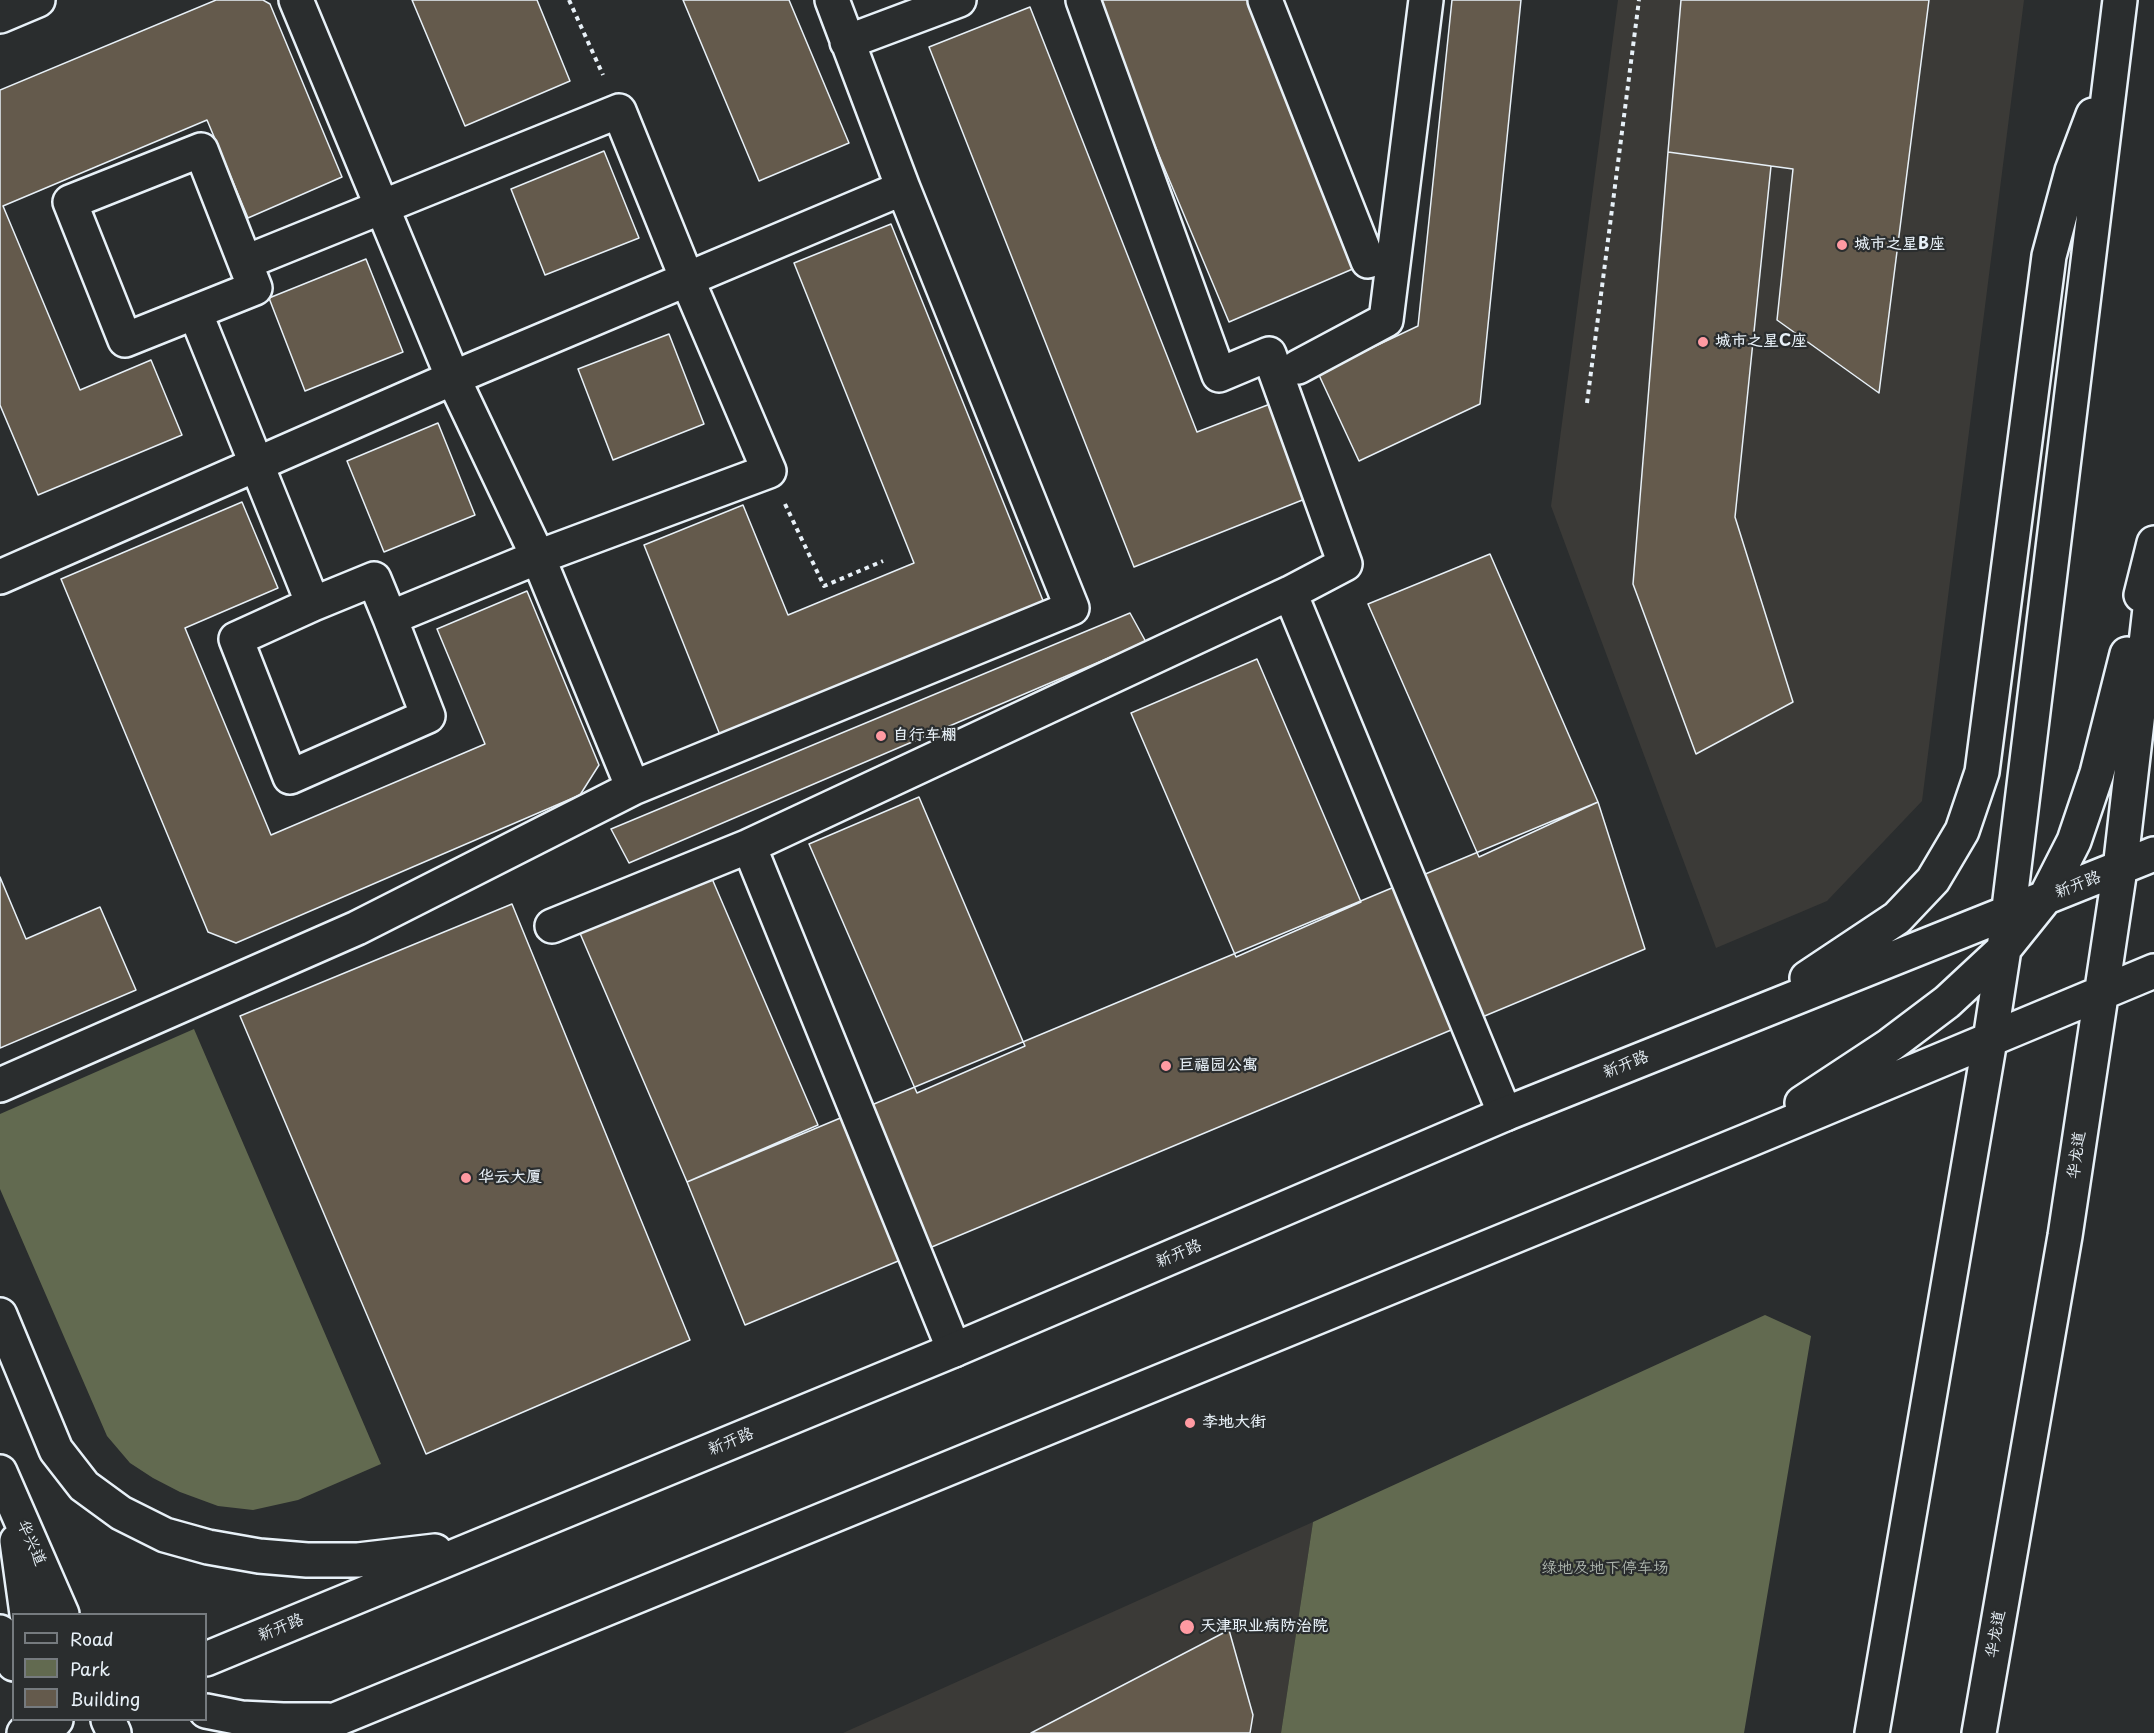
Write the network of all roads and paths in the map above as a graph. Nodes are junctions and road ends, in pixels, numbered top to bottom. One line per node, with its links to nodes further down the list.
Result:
1 (38, 0): 11 (main road)
2 (296, 0): 16 (main road)
3 (569, 0): 14 (path)
4 (832, 0): 12 (main road)
5 (959, 0): 12 (main road)
6 (1083, 0): 31 (main road)
7 (1265, 0): 17 (main road)
8 (1426, 0): 21 (main road)
9 (1639, 0): 23 (path)
10 (2120, 0): 13 (main road)
11 (0, 16)
12 (847, 42): 15 (main road)
13 (2112, 66): 39 (main road); 44 (main road)
14 (619, 111): 16 (main road); 19 (main road)
15 (903, 189): 19 (main road); 34 (main road)
16 (382, 207): 18 (main road); 22 (main road)
17 (1368, 261)
18 (246, 262): 20 (main road); 20 (main road)
19 (687, 279): 22 (main road); 25 (main road)
20 (195, 312): 24 (main road)
21 (1298, 367)
22 (453, 378): 24 (main road); 27 (main road)
23 (1587, 403)
24 (256, 464): 30 (main road); 32 (main road)
25 (769, 471): 27 (main road); 28 (path)
26 (2154, 543): 38 (main road)
27 (538, 557): 33 (main road); 34 (main road)
28 (883, 561)
29 (2154, 574): 37 (main road, 华龙道)
30 (0, 577)
31 (1290, 593): 35 (main road); 47 (main road)
32 (313, 604): 33 (main road); 33 (main road)
33 (390, 618)
34 (633, 788): 46 (main road)
35 (749, 846): 40 (main road); 50 (main road)
36 (2154, 854): 37 (main road, 新开路)
37 (2120, 869): 38 (main road, 新开路); 43 (main road, 华龙道)
38 (2045, 898): 39 (main road, 新开路); 41 (main road)
39 (2009, 912): 41 (main road); 44 (main road, 新开路)
40 (552, 926)
41 (2004, 949): 45 (main road); 48 (main road)
42 (2154, 971): 43 (main road)
43 (2102, 994): 45 (main road); 64 (main road, 华龙道)
44 (1733, 1022): 47 (main road, 新开路)
45 (1990, 1040): 48 (main road); 63 (main road)
46 (0, 1085)
47 (1505, 1114): 50 (main road, 新开路)
48 (1749, 1140): 61 (main road)
49 (0, 1315): 52 (main road)
50 (954, 1350): 52 (main road, 新开路)
51 (3, 1479): 55 (main road); 56 (main road, 华兴道)
52 (484, 1544): 59 (main road, 新开路)
53 (0, 1585): 54 (main road)
54 (17, 1613)
55 (27, 1613)
56 (62, 1613)
57 (0, 1632): 58 (main road)
58 (12, 1659)
59 (207, 1659)
60 (207, 1711): 61 (main road)
61 (336, 1720): 62 (main road)
62 (303, 1733)
63 (1872, 1733)
64 (1979, 1733)

